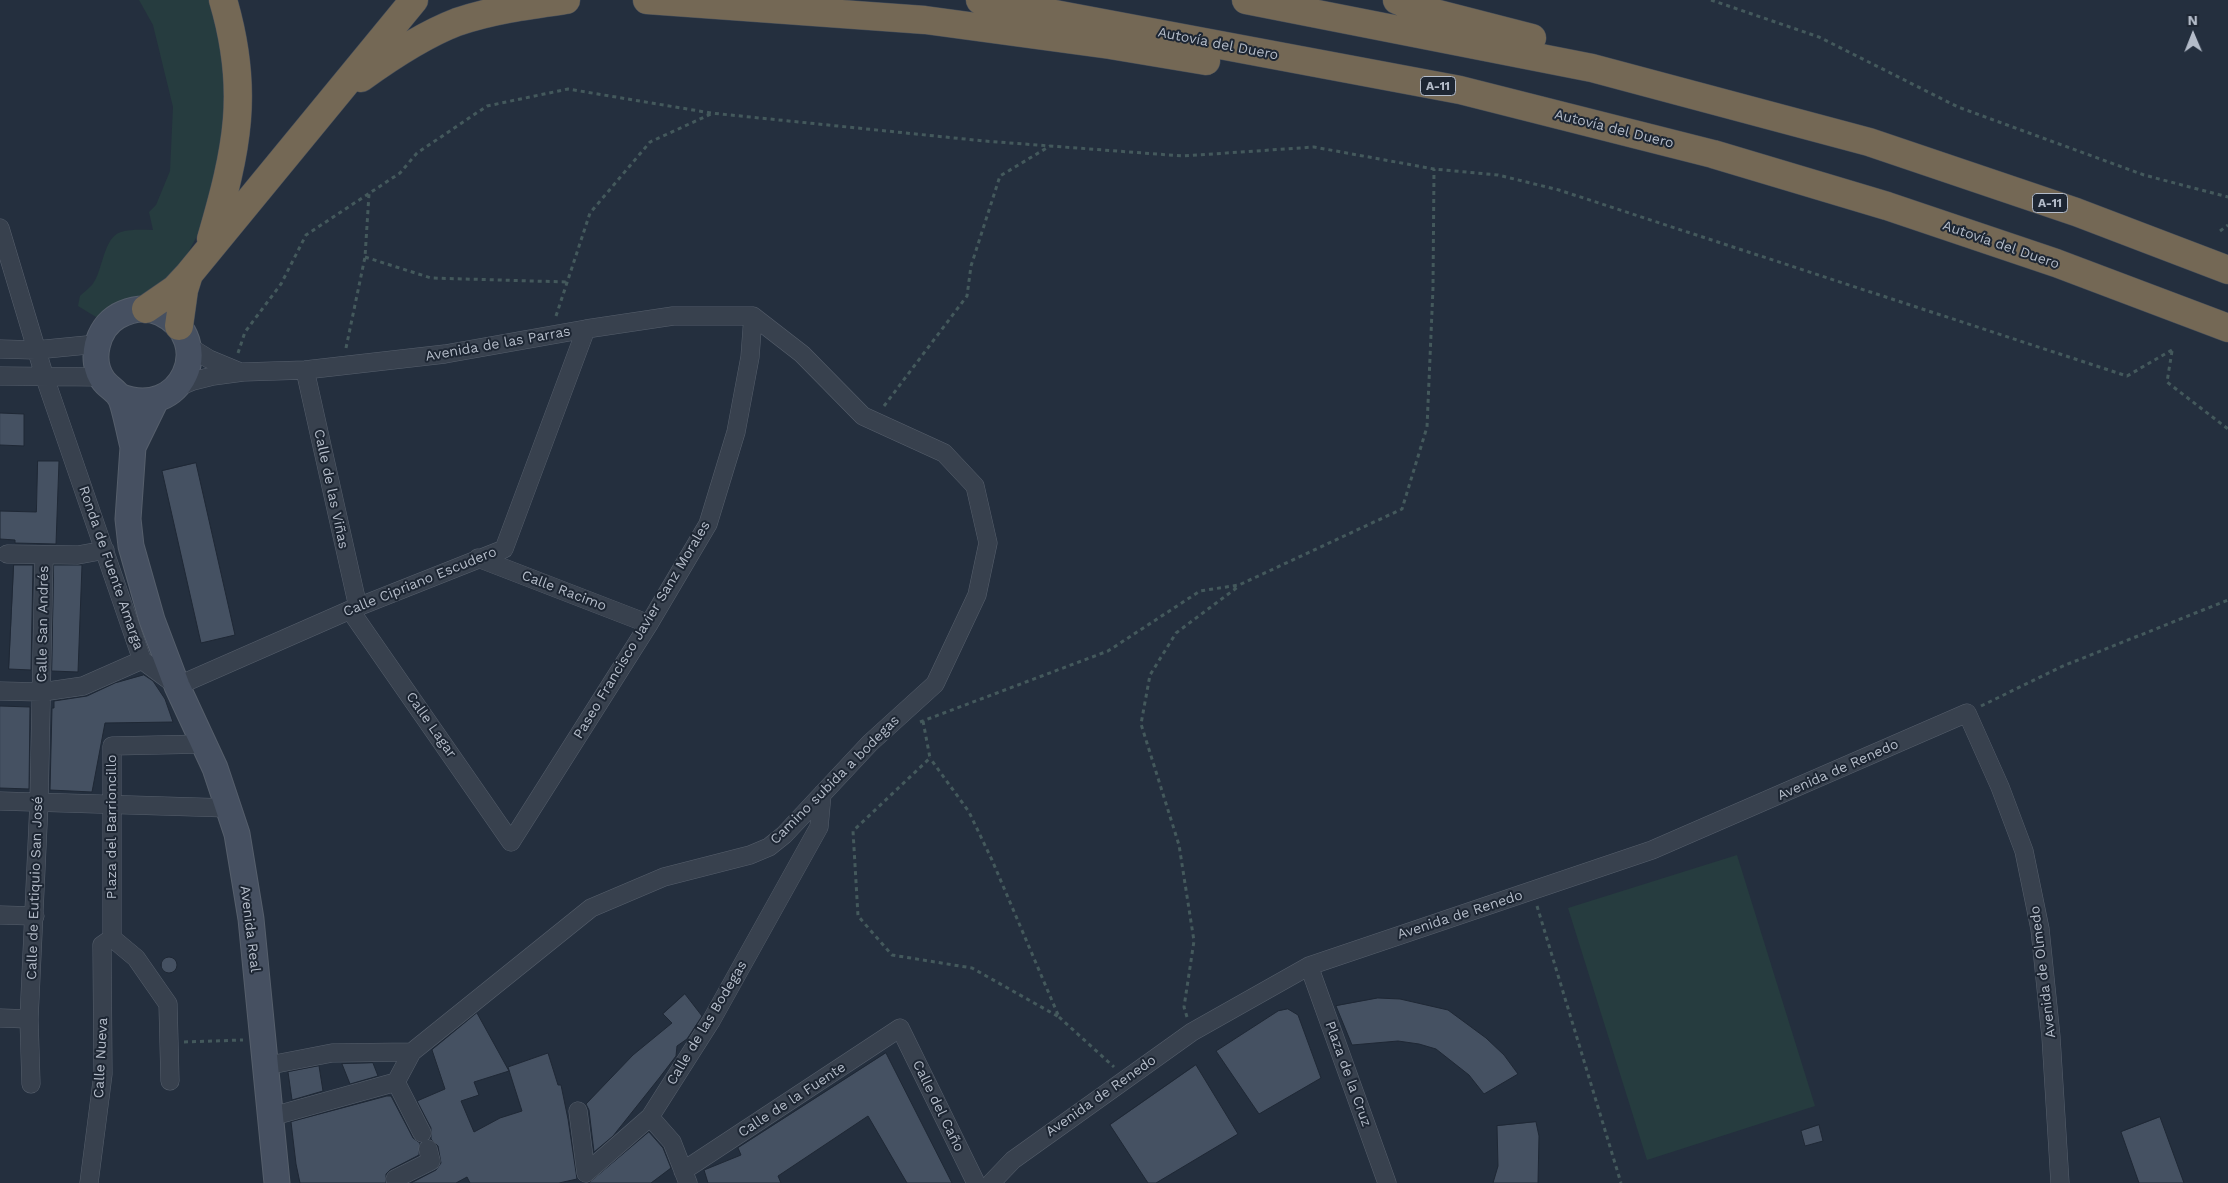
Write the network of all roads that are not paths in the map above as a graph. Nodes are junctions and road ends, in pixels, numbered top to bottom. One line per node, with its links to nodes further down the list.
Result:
1 (223, 0): 12 (highway)
2 (414, 0): 8 (highway)
3 (566, 0): 8 (highway)
4 (647, 0): 10 (highway)
5 (980, 0): 10 (highway, Autovía del Duero / A-11)
6 (1246, 0): 9 (highway, A-11)
7 (1397, 0): 9 (highway)
8 (337, 95): 12 (highway)
9 (1869, 142): 13 (highway, A-11)
10 (1887, 206): 17 (highway, Autovía del Duero / A-11)
11 (0, 228): 22 (street, Ronda de Fuente Amarga)
12 (208, 249): 14 (highway)
13 (2228, 270)
14 (189, 274): 15 (highway); 19 (highway)
15 (146, 309): 19 (street); 20 (street)
16 (753, 316): 18 (street, Avenida de las Parras); 36 (street, Paseo Francisco Javier Sanz Morales); 43 (street, Camino subida a bodegas)
17 (2228, 328)
18 (586, 329): 23 (street, Avenida de las Parras); 34 (street, Calle Cipriano Escudero)
19 (184, 336): 24 (street, Avenida de las Parras); 28 (street, Ronda de Fuente Amarga)
20 (97, 344): 22 (street); 27 (street)
21 (0, 349): 22 (street)
22 (36, 350): 26 (street, Ronda de Fuente Amarga)
23 (305, 370): 24 (street, Avenida de las Parras); 35 (street, Calle de las Viñas)
24 (238, 371): 28 (street, Avenida de las Parras)
25 (0, 376): 26 (street)
26 (45, 378): 27 (street); 31 (street, Ronda de Fuente Amarga)
27 (101, 378): 29 (street, Ronda de Fuente Amarga)
28 (166, 394): 29 (street); 30 (street, Ronda de Fuente Amarga)
29 (119, 396): 30 (street, Ronda de Fuente Amarga)
30 (133, 447): 38 (street, Ronda de Fuente Amarga)
31 (104, 550): 33 (street); 37 (street, Ronda de Fuente Amarga)
32 (7, 554): 33 (street)
33 (44, 555): 40 (street, Calle San Andrés)
34 (478, 558): 35 (street, Calle Cipriano Escudero); 36 (street, Calle Racimo)
35 (354, 608): 38 (street, Calle Cipriano Escudero); 48 (street, Calle Lagar)
36 (649, 624): 48 (street, Paseo Francisco Javier Sanz Morales)
37 (142, 660): 38 (street, Ronda de Fuente Amarga); 40 (street)
38 (176, 686): 42 (street, Avenida Real)
39 (0, 691): 40 (street)
40 (42, 692): 45 (street, Calle de Eutiquio San José)
41 (1968, 713): 52 (street, Avenida de Renedo); 72 (street, Avenida de Olmedo)
42 (204, 744): 46 (street, Plaza del Barrioncillo); 47 (street, Avenida Real)
43 (822, 794): 56 (street, Camino subida a bodegas); 63 (street, Calle de las Bodegas)
44 (0, 801): 45 (street)
45 (39, 803): 46 (street); 50 (street, Calle de Eutiquio San José)
46 (111, 805): 47 (street); 51 (street, Plaza del Barrioncillo)
47 (228, 808): 57 (street, Avenida Real)
48 (511, 842)
49 (0, 915): 50 (street)
50 (35, 916): 54 (street, Calle de Eutiquio San José)
51 (112, 938): 58 (street); 66 (street, Calle Nueva)
52 (1309, 966): 70 (street, Avenida de Renedo); 71 (street, Plaza de la Cruz)
53 (0, 1018): 54 (street)
54 (29, 1019): 60 (street, Calle de Eutiquio San José)
55 (900, 1028): 64 (street, Calle de la Fuente); 69 (street, Calle del Caño)
56 (412, 1052): 57 (street); 59 (street)
57 (265, 1066): 62 (street, Avenida Real)
58 (170, 1081)
59 (396, 1082): 62 (street); 68 (street)
60 (31, 1084)
61 (578, 1111): 65 (street, Calle de las Bodegas)
62 (270, 1117): 67 (street, Avenida Real)
63 (650, 1117): 64 (street); 65 (street, Calle de las Bodegas)
64 (686, 1177)
65 (586, 1178)
66 (89, 1183)
67 (277, 1183)
68 (398, 1183)
69 (976, 1183)
70 (991, 1183)
71 (1387, 1183)
72 (2060, 1183)

